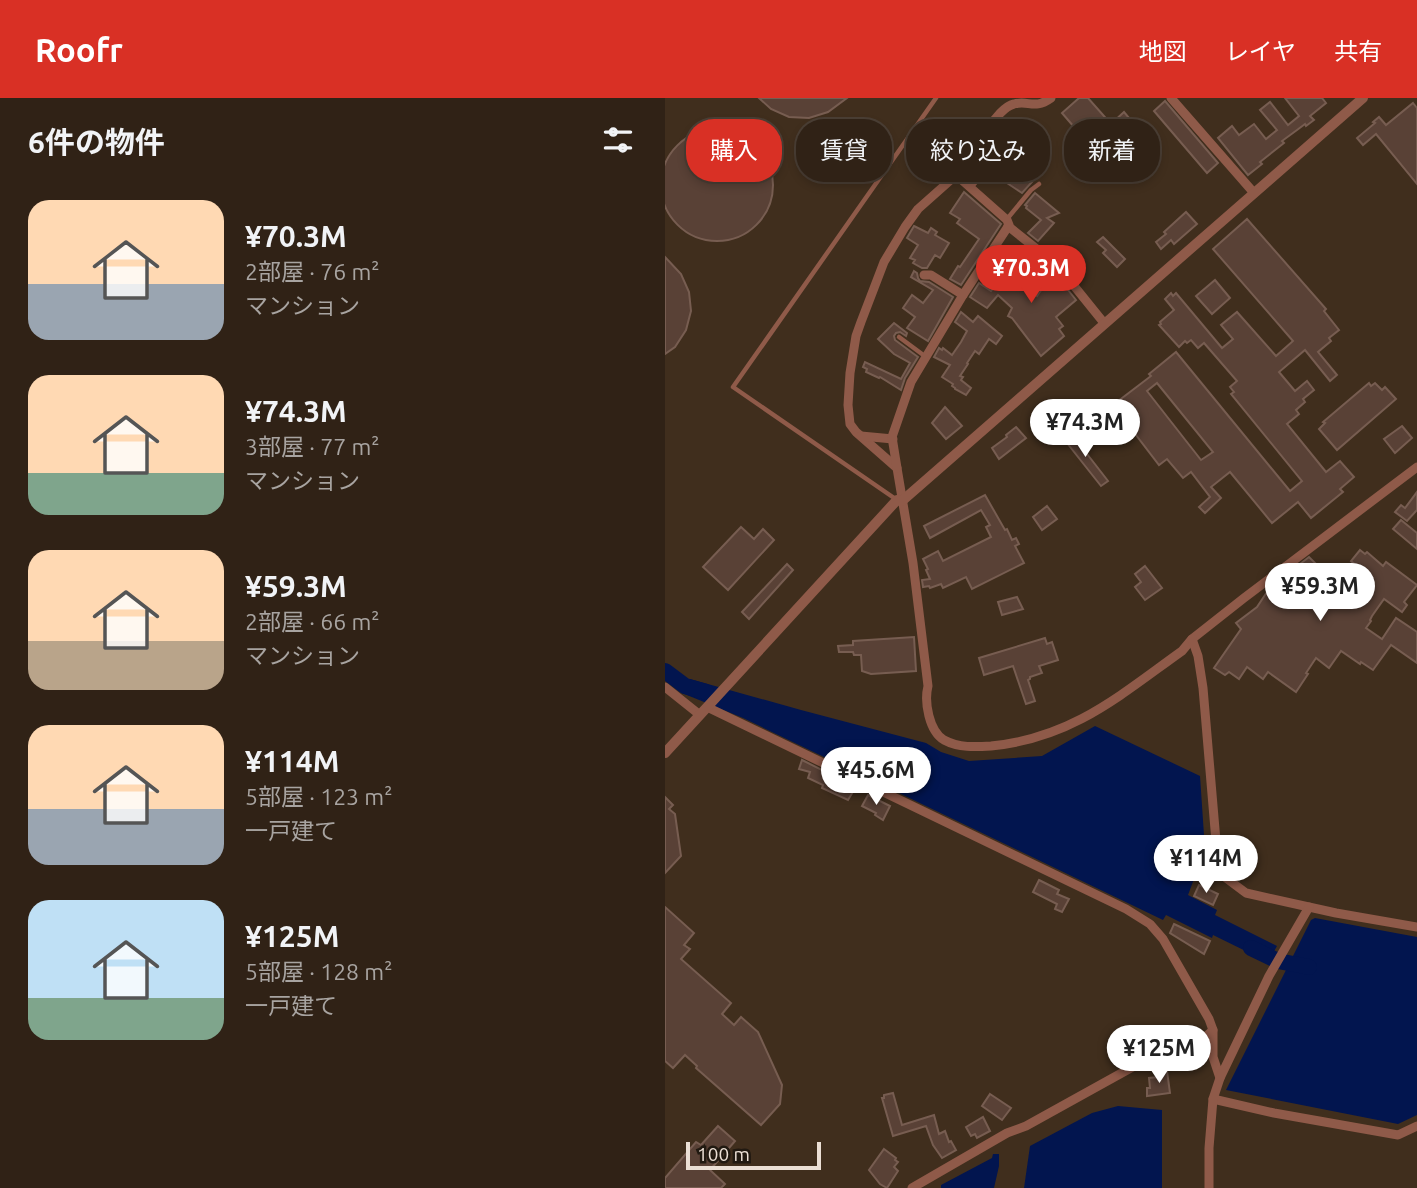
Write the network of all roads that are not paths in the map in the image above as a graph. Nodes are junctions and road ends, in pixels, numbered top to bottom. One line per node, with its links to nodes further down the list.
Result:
1 (936, 98): 24 (lane)
2 (1051, 98): 5 (street)
3 (1171, 98): 11 (street)
4 (1363, 98): 11 (street)
5 (996, 119)
6 (947, 182): 20 (street)
7 (964, 182): 10 (street)
8 (976, 182): 10 (lane)
9 (1039, 184): 12 (lane)
10 (971, 188): 12 (street)
11 (1254, 193): 17 (street)
12 (1007, 223): 13 (street); 17 (street)
13 (990, 254): 15 (lane); 16 (street)
14 (925, 275): 16 (street)
15 (1035, 289)
16 (963, 295): 19 (street)
17 (1104, 323): 24 (street)
18 (899, 337): 19 (lane)
19 (926, 357): 21 (street)
20 (861, 436): 21 (street); 23 (street)
21 (893, 439): 23 (street)
22 (1417, 467): 25 (street)
23 (897, 468): 24 (street)
24 (899, 500): 25 (street); 27 (street)
25 (1192, 639): 29 (street)
26 (665, 687): 27 (street)
27 (706, 709): 28 (street); 31 (street)
28 (665, 753)
29 (1309, 907): 30 (street); 32 (street)
30 (1417, 927)
31 (1213, 1030): 32 (street); 35 (street)
32 (1220, 1079): 33 (street)
33 (1213, 1098): 34 (street); 36 (street)
34 (1417, 1126)
35 (912, 1188)
36 (1209, 1188)

